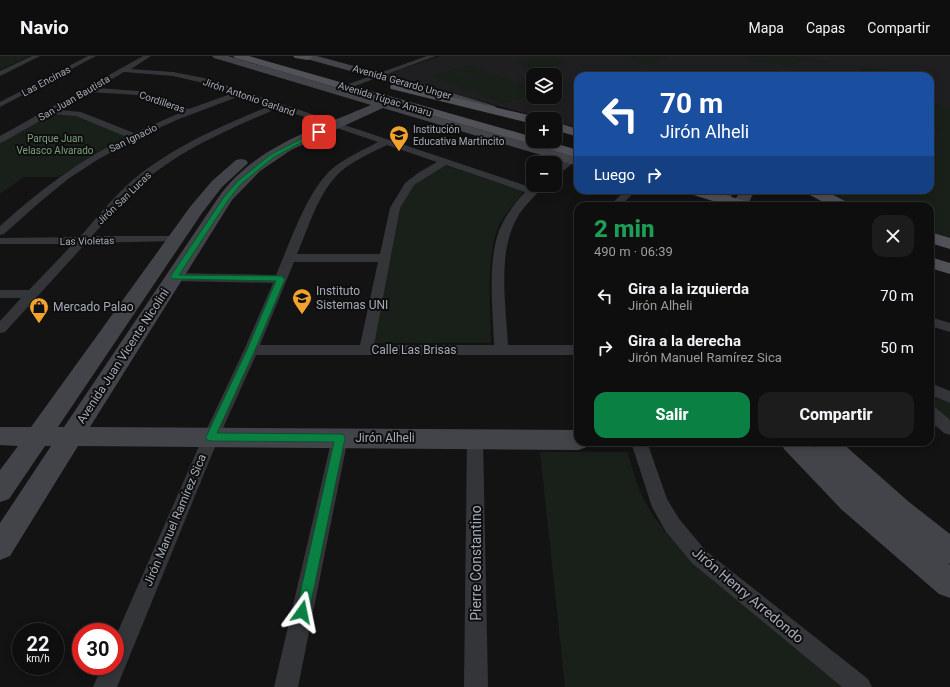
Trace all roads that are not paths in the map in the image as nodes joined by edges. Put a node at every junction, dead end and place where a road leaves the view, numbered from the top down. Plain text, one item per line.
1 (37, 56) edge
2 (93, 56) edge
3 (148, 56) edge
4 (217, 56) edge
5 (238, 56) edge
6 (286, 56) edge
7 (304, 56) edge
8 (433, 56) edge
9 (122, 70) junction
10 (0, 74) edge
11 (372, 77) junction
12 (338, 89) junction
13 (87, 90) junction
14 (240, 93) junction
15 (374, 103) junction
16 (0, 105) edge
17 (277, 106) junction
18 (497, 110) joint
19 (50, 111) junction
20 (189, 112) junction
21 (526, 118) edge
22 (320, 121) junction
23 (333, 125) junction
24 (562, 128) edge
25 (574, 131) edge
26 (133, 136) junction
27 (0, 140) edge
28 (386, 142) junction
29 (574, 158) edge
30 (574, 158) edge
31 (574, 160) edge
32 (445, 162) junction
33 (562, 168) edge
34 (526, 185) edge
35 (532, 192) edge
36 (628, 194) edge
37 (708, 194) edge
38 (819, 194) edge
39 (723, 198) edge
40 (618, 202) edge
41 (734, 202) edge
42 (835, 202) edge
43 (0, 232) edge
44 (934, 238) edge
45 (175, 239) junction
46 (0, 241) edge
47 (82, 241) junction
48 (950, 244) edge
49 (290, 258) junction
50 (386, 258) junction
51 (934, 263) edge
52 (950, 269) edge
53 (174, 277) junction
54 (281, 279) junction
55 (0, 294) edge
56 (32, 294) junction
57 (934, 322) edge
58 (950, 328) edge
59 (0, 329) edge
60 (251, 350) junction
61 (366, 350) junction
62 (501, 350) junction
63 (574, 350) edge
64 (934, 391) edge
65 (950, 397) edge
66 (934, 415) edge
67 (950, 429) edge
68 (0, 436) edge
69 (39, 436) junction
70 (71, 437) junction
71 (211, 437) junction
72 (340, 438) junction
73 (475, 439) junction
74 (574, 440) edge
75 (640, 446) edge
76 (796, 446) edge
77 (828, 446) edge
78 (0, 491) edge
79 (0, 547) edge
80 (950, 551) edge
81 (950, 584) edge
82 (124, 641) edge
83 (110, 675) edge
84 (105, 687) edge
85 (286, 687) edge
86 (476, 687) edge
87 (860, 687) edge

1 - 10 street
2 - 16 street, Las Encinas
3 - 9 street, San Juan Bautista
4 - 12 street
5 - 12 main road, Avenida Túpac Amaru
6 - 11 main road, Avenida Túpac Amaru
7 - 11 street, Avenida Gerardo Unger
8 - 11 street
9 - 13 street, San Juan Bautista
9 - 14 street, Jirón Antonio Garland
11 - 12 street
11 - 18 street, Avenida Gerardo Unger
12 - 15 street
12 - 29 main road, Avenida Túpac Amaru
13 - 19 street, San Juan Bautista
13 - 20 street, Cordilleras
14 - 17 street, Jirón Antonio Garland
14 - 20 street, San Ignacio
15 - 22 street, Avenida Juan Vicente Nicolini
15 - 23 street, Avenida Juan Vicente Nicolini
15 - 30 street
17 - 22 street, Jirón Antonio Garland
17 - 47 street, Jirón San Lucas
18 - 21 main road
19 - 26 street
19 - 27 street, San Juan Bautista
20 - 26 street, San Ignacio
22 - 23 street, Jirón Antonio Garland
22 - 45 street, Avenida Juan Vicente Nicolini
23 - 28 street, Jirón Antonio Garland
23 - 53 street, Avenida Juan Vicente Nicolini
24 - 25 main road
26 - 43 street, San Ignacio
28 - 32 street, Jirón Antonio Garland
28 - 49 street, Jirón Manuel Ramírez Sica
31 - 33 street
32 - 34 street, Jirón Antonio Garland
32 - 50 street
35 - 62 street
36 - 40 street
37 - 39 main road
38 - 42 main road
39 - 41 main road
44 - 48 main road
45 - 47 street, Las Violetas
45 - 69 street, Avenida Juan Vicente Nicolini
46 - 47 street, Las Violetas
47 - 56 street, Jirón San Lucas
49 - 50 street
49 - 54 street, Jirón Manuel Ramírez Sica
50 - 61 street
51 - 52 main road
53 - 54 street
53 - 70 street, Avenida Juan Vicente Nicolini
54 - 60 street, Jirón Manuel Ramírez Sica
55 - 56 street
56 - 59 street, Jirón San Lucas
57 - 58 street
60 - 61 street, Calle Las Brisas
60 - 71 street, Jirón Manuel Ramírez Sica
61 - 62 street, Calle Las Brisas
62 - 63 street, Calle Las Brisas
64 - 65 street
66 - 67 street
68 - 69 street, Jirón Alheli
69 - 70 street, Jirón Alheli
69 - 78 street, Avenida Juan Vicente Nicolini
70 - 71 street, Jirón Alheli
70 - 79 street, Avenida Juan Vicente Nicolini
71 - 72 street, Jirón Alheli
71 - 82 street, Jirón Manuel Ramírez Sica
72 - 73 street, Jirón Alheli
72 - 85 street
73 - 74 street, Jirón Alheli
73 - 86 street, Pierre Constantino
75 - 87 street, Jirón Henry Arredondo
76 - 81 street
77 - 80 street
83 - 84 street, Jirón Manuel Ramírez Sica

